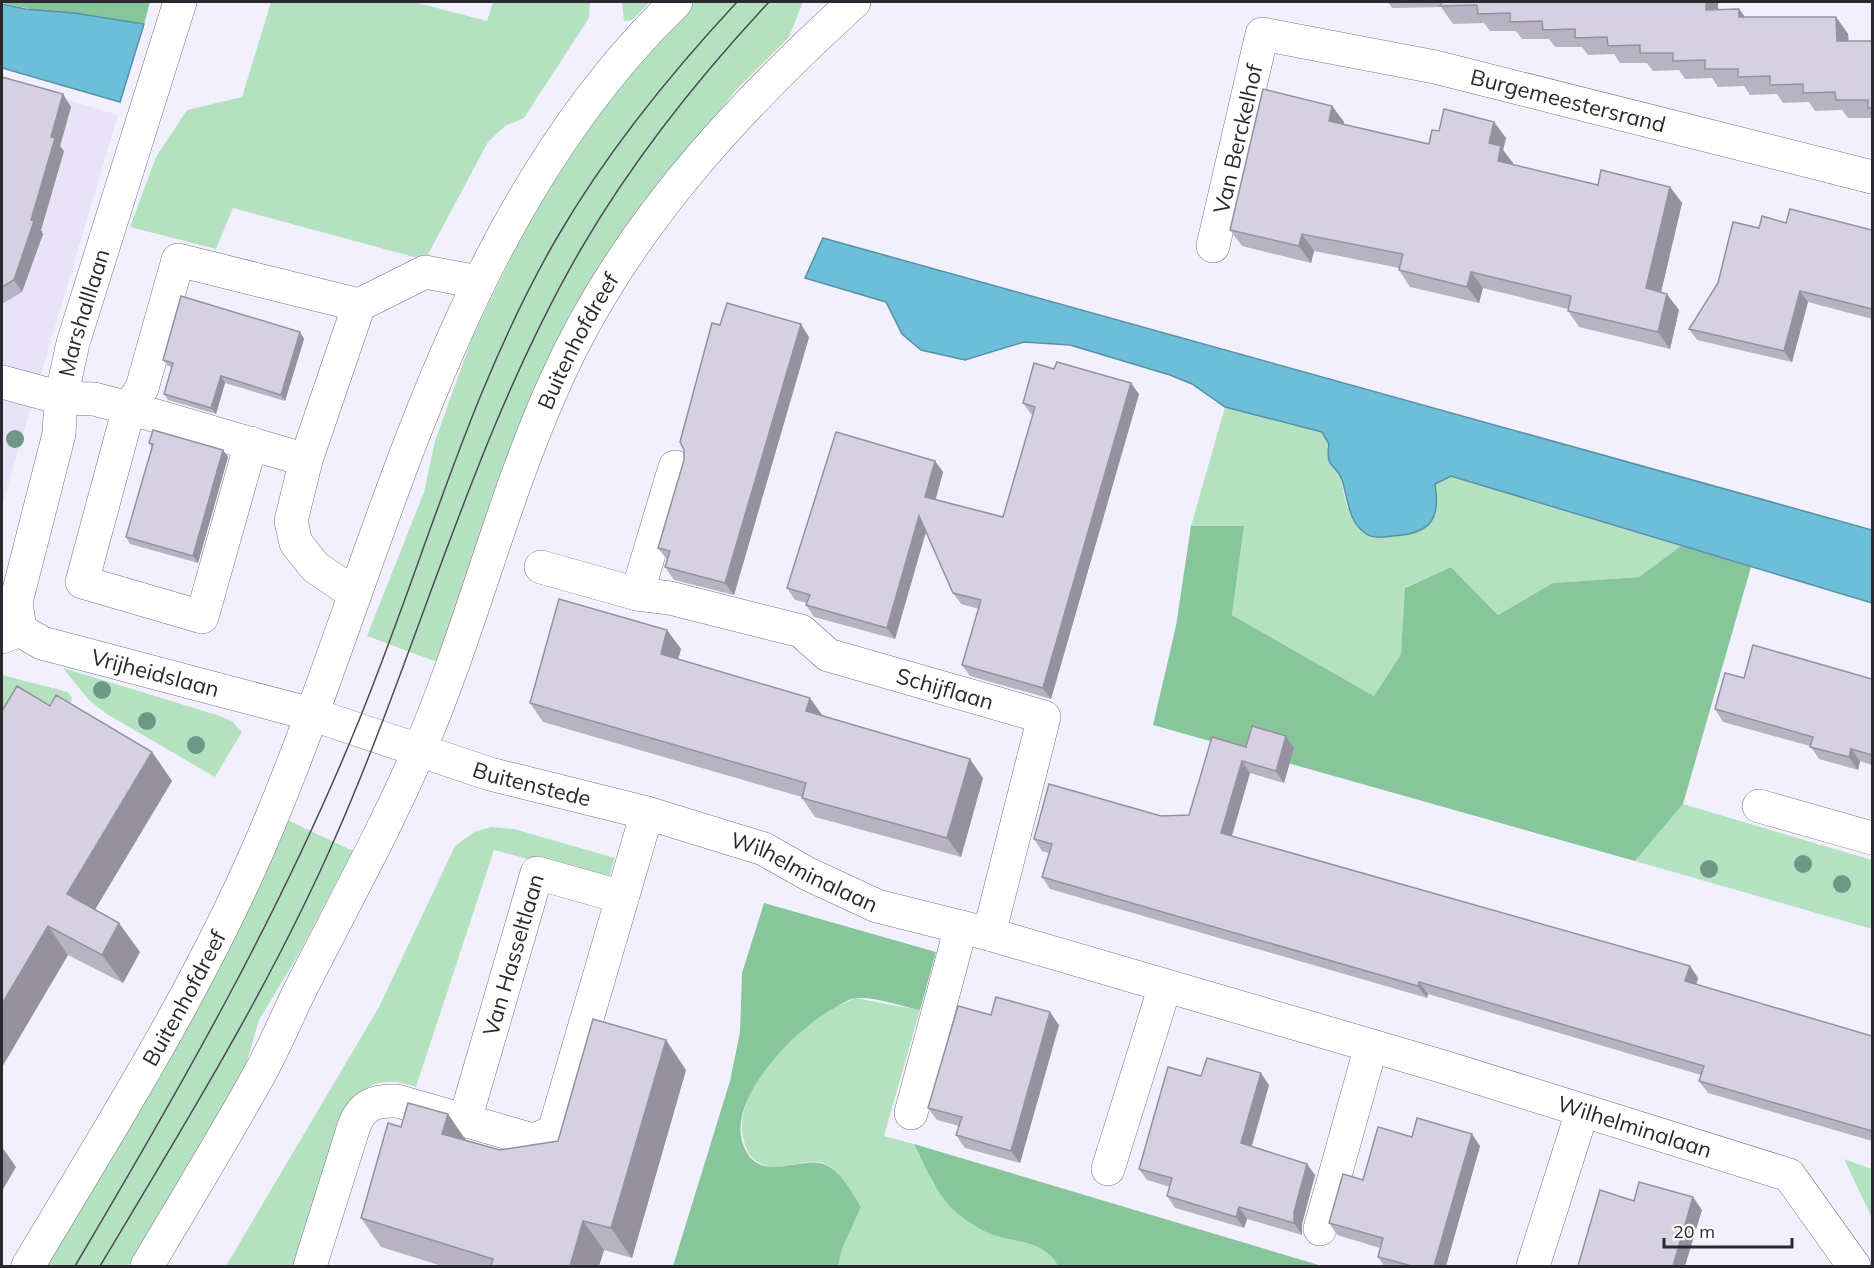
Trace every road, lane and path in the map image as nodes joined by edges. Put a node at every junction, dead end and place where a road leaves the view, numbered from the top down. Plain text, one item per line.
1 (180, 2) edge
2 (676, 2) edge
3 (854, 2) edge
4 (1262, 34) joint
5 (1872, 177) edge
6 (1212, 246) dead end
7 (478, 282) junction
8 (359, 305) junction
9 (2, 382) edge
10 (61, 398) junction
11 (129, 408) junction
12 (251, 443) junction
13 (306, 460) junction
14 (675, 467) dead end
15 (541, 567) dead end
16 (355, 594) junction
17 (637, 594) junction
18 (10, 633) edge
19 (311, 714) junction
20 (419, 751) junction
21 (1759, 806) dead end
22 (646, 813) junction
23 (1872, 838) edge
24 (622, 897) junction
25 (975, 930) junction
26 (1165, 986) junction
27 (1371, 1047) junction
28 (1582, 1112) junction
29 (911, 1113) dead end
30 (465, 1120) junction
31 (1108, 1168) dead end
32 (1320, 1229) dead end
33 (28, 1266) edge
34 (147, 1266) edge
35 (310, 1266) edge
36 (1533, 1266) edge
37 (1854, 1266) edge

1 - 10 street, Marshalllaan
2 - 7 street, Buitenhofdreef
3 - 20 street, Buitenhofdreef
4 - 5 street, Burgemeestersrand
4 - 6 street, Van Berckelhof
7 - 8 street
7 - 16 street, Buitenhofdreef
8 - 11 street
8 - 13 street
9 - 10 street
10 - 11 street
10 - 18 street, Marshalllaan
11 - 12 street
11 - 12 street
12 - 13 street
13 - 16 street
14 - 17 street
15 - 17 street, Schijflaan
16 - 19 street, Buitenhofdreef
17 - 25 street, Schijflaan
18 - 19 street, Vrijheidslaan
19 - 20 street
19 - 33 street, Buitenhofdreef
20 - 22 street, Buitenstede
20 - 34 street, Buitenhofdreef
21 - 23 street
22 - 24 street
22 - 25 street, Wilhelminalaan
24 - 30 street
24 - 30 street, Van Hasseltlaan
25 - 26 street, Wilhelminalaan
25 - 29 street
26 - 27 street, Wilhelminalaan
26 - 31 street
27 - 28 street, Wilhelminalaan
27 - 32 street
28 - 36 street
28 - 37 street, Wilhelminalaan
30 - 35 street

